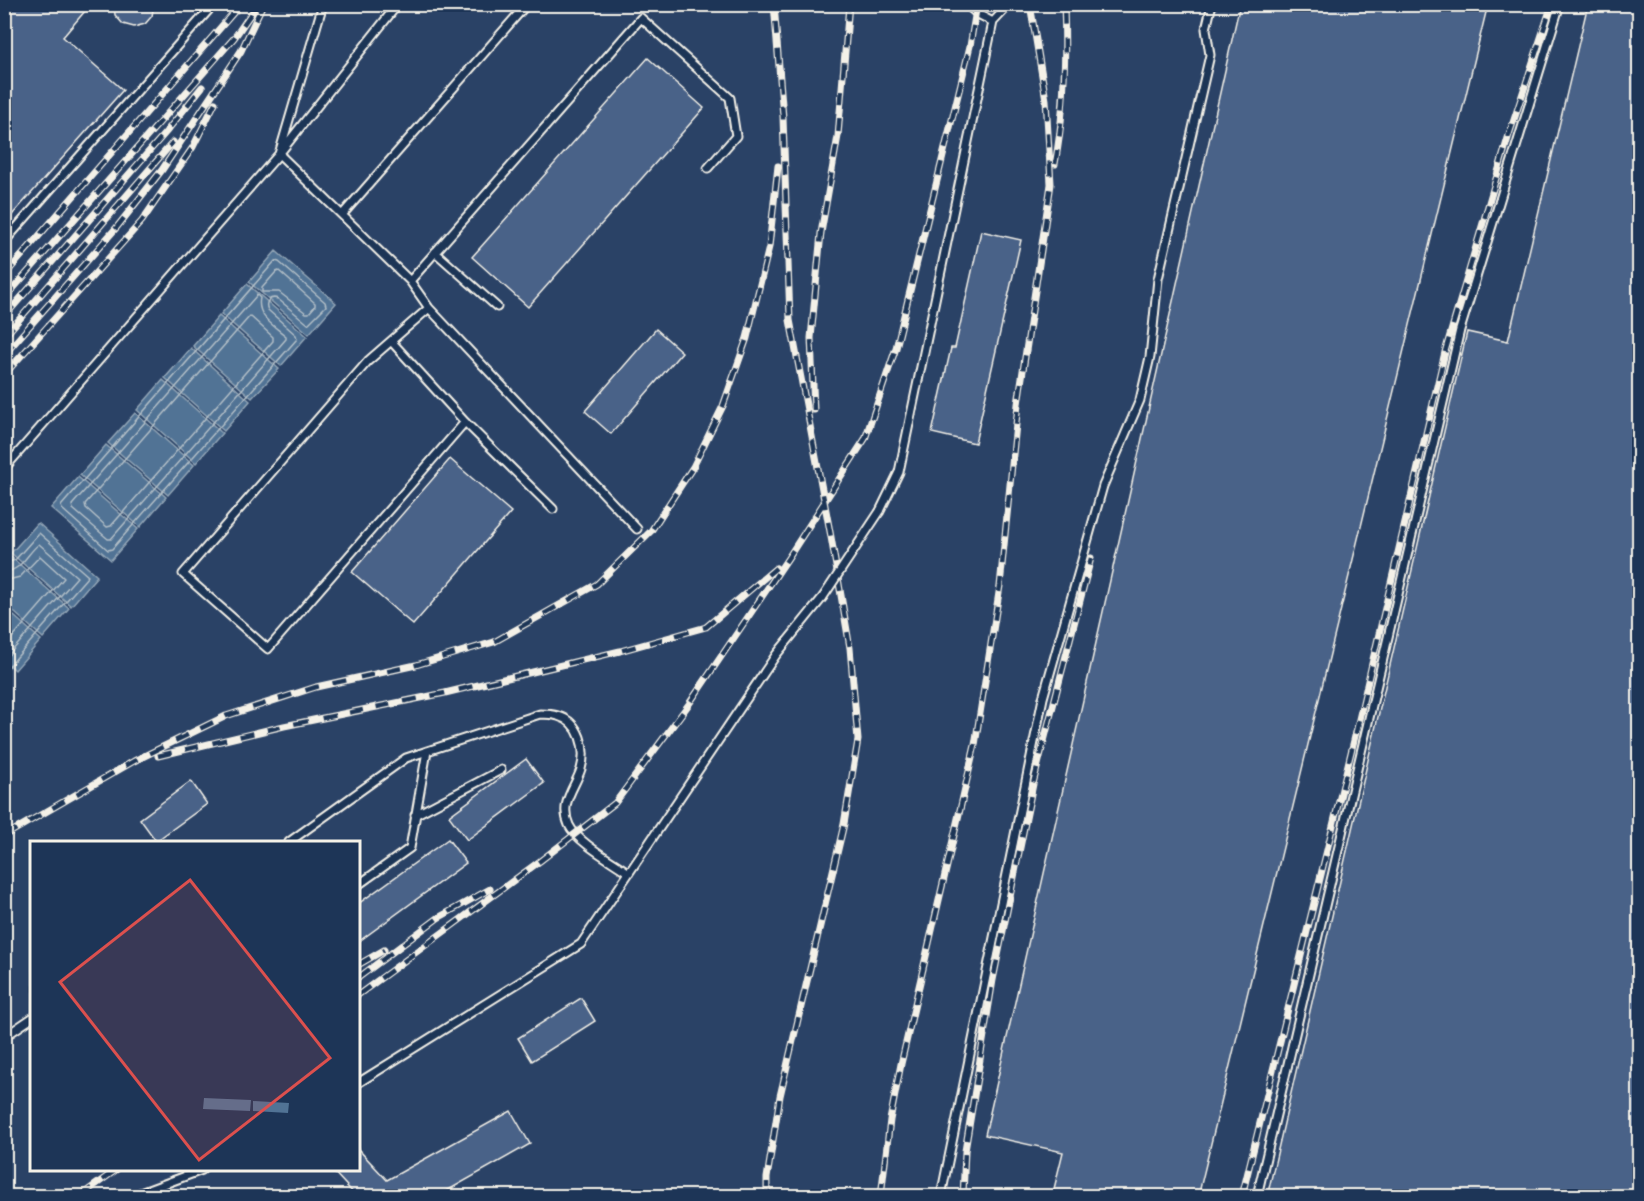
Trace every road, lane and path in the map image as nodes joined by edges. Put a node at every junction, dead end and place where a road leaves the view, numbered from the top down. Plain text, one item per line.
1 (214, 4) edge
2 (323, 4) edge
3 (398, 4) edge
4 (528, 4) edge
5 (966, 4) edge
6 (1010, 4) edge
7 (1212, 4) edge
8 (1560, 4) edge
9 (993, 22) junction
10 (279, 154) junction
11 (708, 168) dead end
12 (342, 215) junction
13 (4, 242) edge
14 (435, 252) junction
15 (410, 280) junction
16 (497, 307) dead end
17 (429, 308) junction
18 (391, 341) junction
19 (465, 422) junction
20 (4, 469) edge
21 (554, 509) dead end
22 (637, 529) dead end
23 (427, 751) junction
24 (501, 770) dead end
25 (415, 815) junction
26 (292, 841) edge
27 (629, 873) junction
28 (360, 884) edge
29 (30, 1019) edge
30 (4, 1037) edge
31 (360, 1082) edge
32 (199, 1171) edge
33 (132, 1197) edge
34 (941, 1197) edge
35 (1257, 1197) edge

1 - 13 lane
2 - 10 lane
3 - 10 lane
4 - 12 lane
5 - 9 lane
6 - 9 lane
7 - 34 lane
8 - 35 lane
9 - 27 lane, bridge
10 - 12 lane
10 - 20 lane
11 - 14 lane
12 - 15 lane
14 - 15 lane
14 - 16 lane
15 - 17 lane
17 - 18 lane
17 - 22 lane
18 - 19 lane
18 - 19 lane
19 - 21 lane
23 - 25 lane
23 - 26 lane
23 - 27 lane
24 - 25 lane
25 - 28 lane
27 - 31 lane
29 - 30 lane
32 - 33 lane

